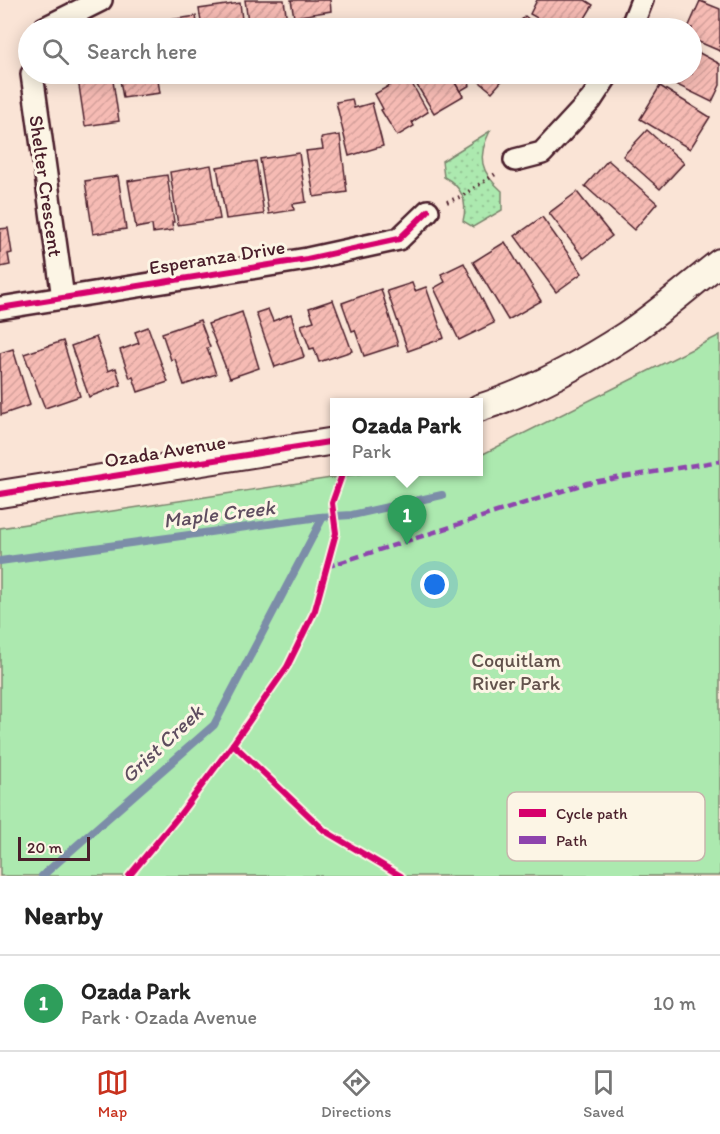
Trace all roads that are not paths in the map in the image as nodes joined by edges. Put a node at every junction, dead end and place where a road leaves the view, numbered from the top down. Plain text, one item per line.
1 (101, 0) edge
2 (642, 0) edge
3 (65, 18) edge
4 (635, 18) edge
5 (33, 84) edge
6 (601, 84) edge
7 (515, 160) road end
8 (428, 211) road end
9 (720, 262) edge
10 (63, 298) junction
11 (0, 308) edge
12 (483, 407) edge
13 (330, 442) edge
14 (0, 494) edge

1 - 3 street
2 - 4 street
5 - 10 street, Shelter Crescent
6 - 7 street
8 - 10 street, Esperanza Drive
9 - 12 street
10 - 11 street, Esperanza Drive
13 - 14 street, Ozada Avenue

